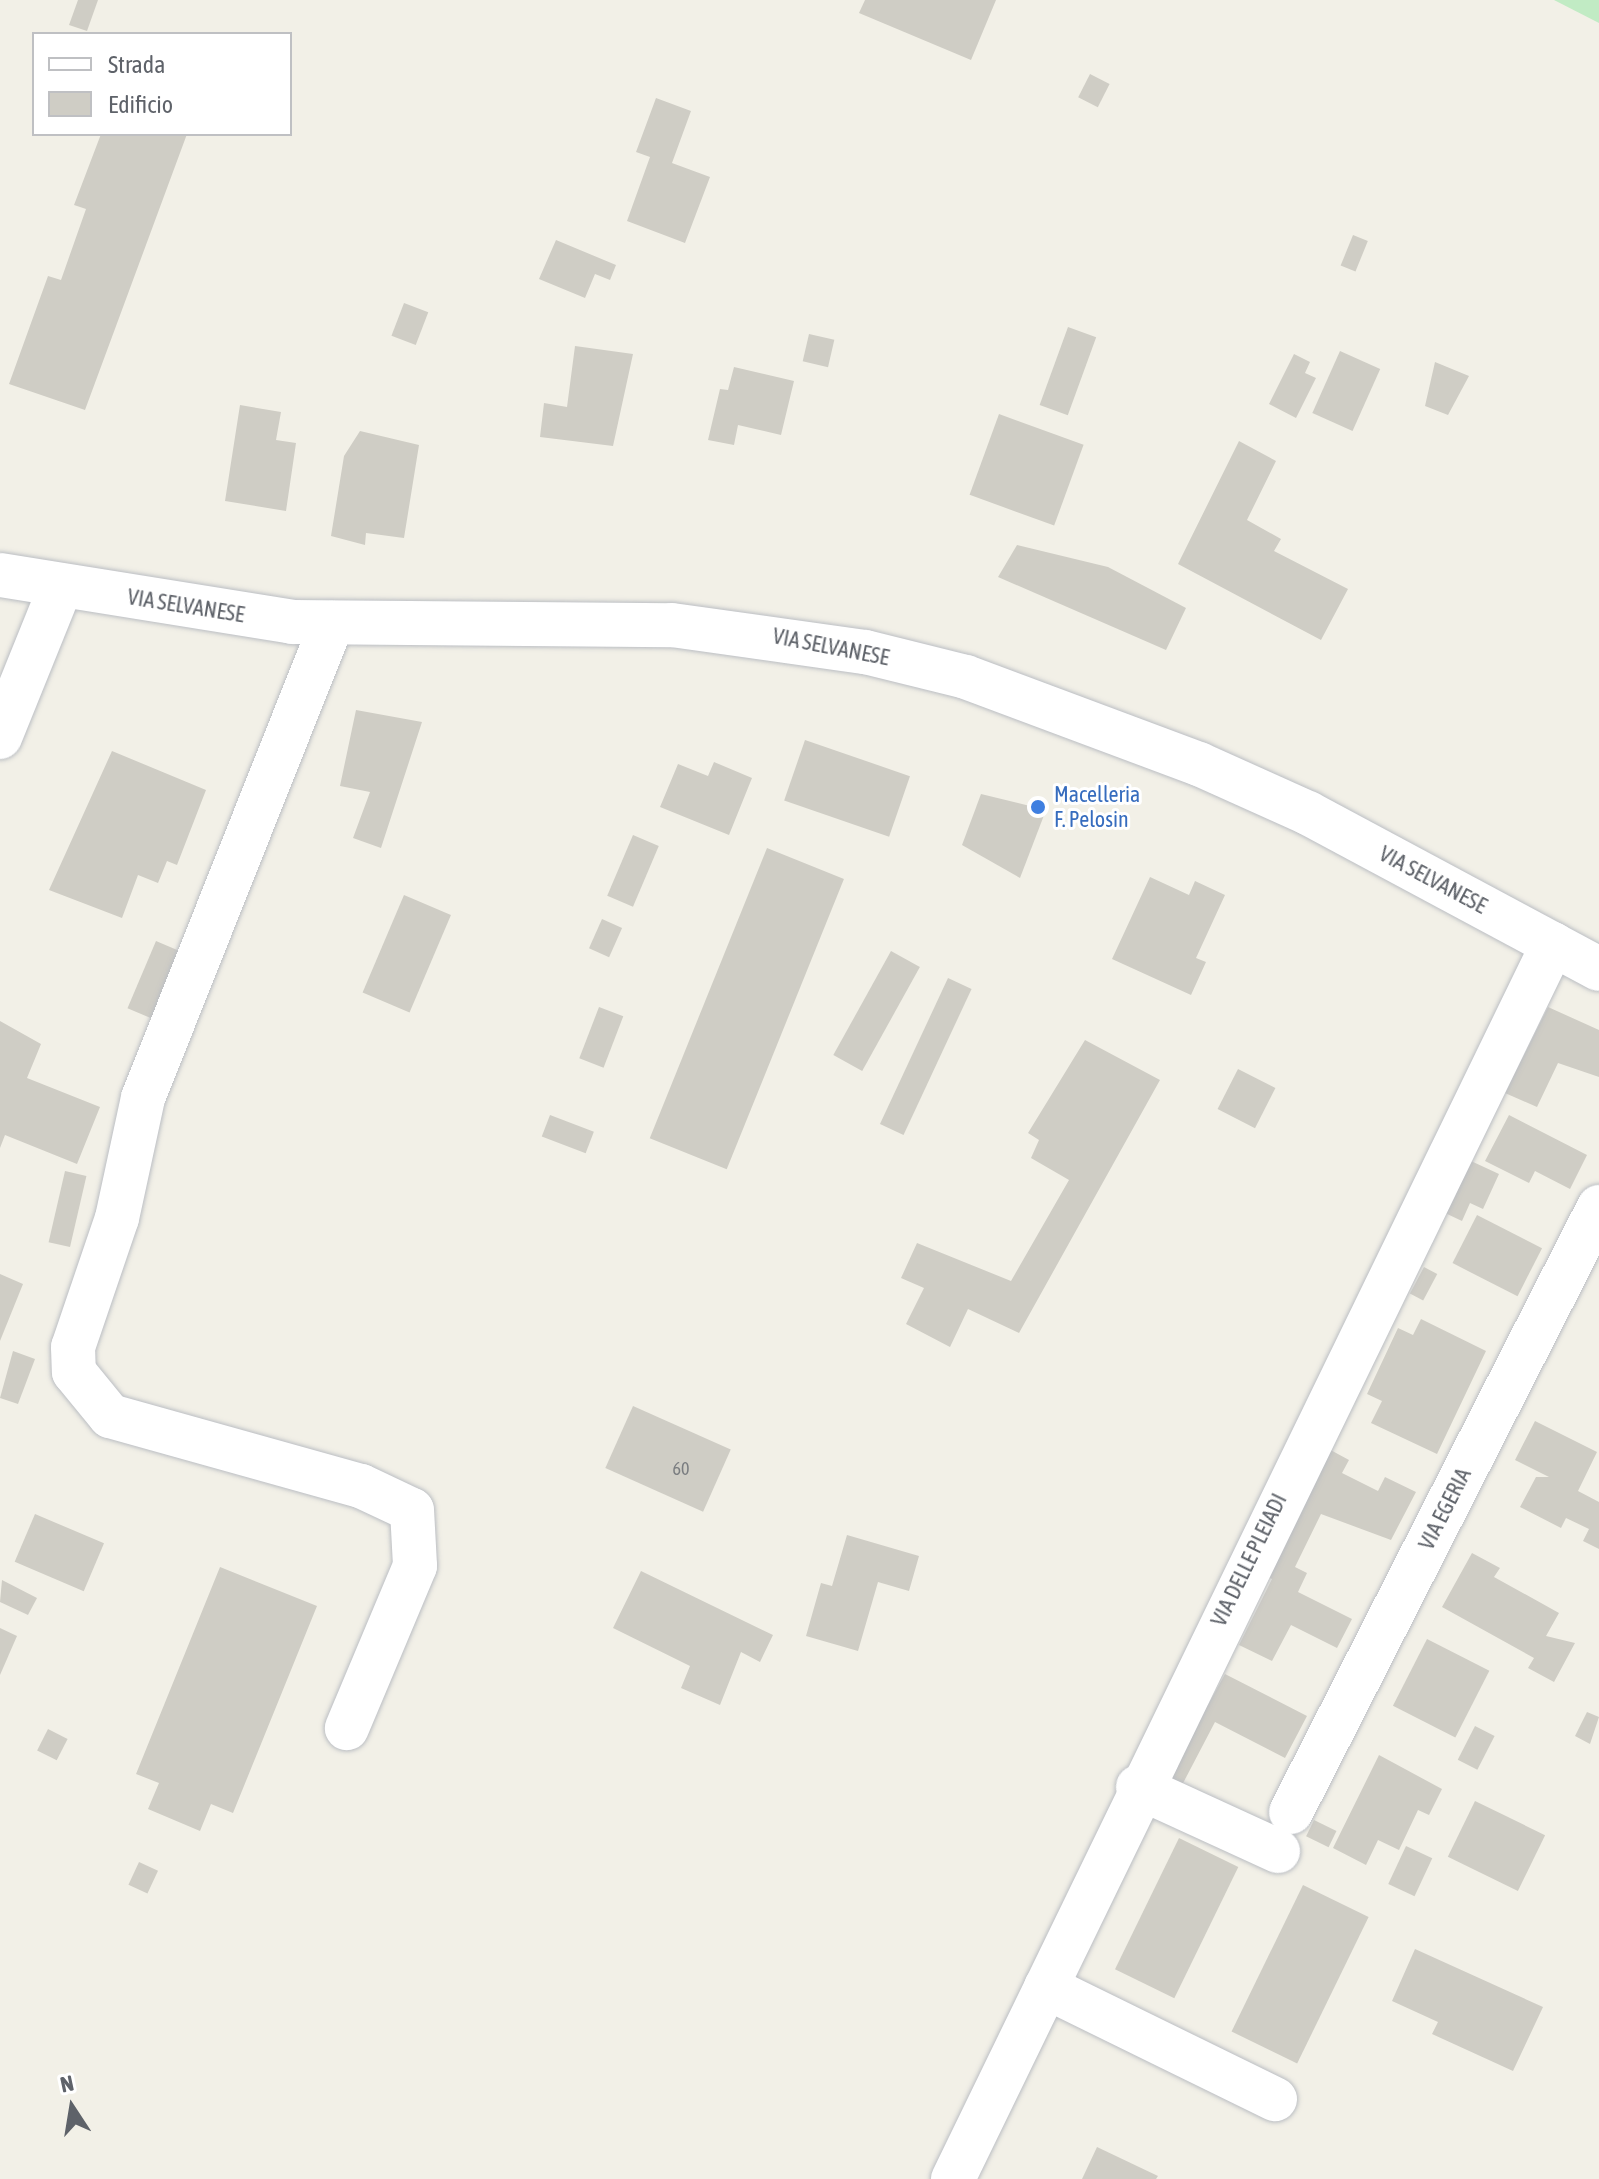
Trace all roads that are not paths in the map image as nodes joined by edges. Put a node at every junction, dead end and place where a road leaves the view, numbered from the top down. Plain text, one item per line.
1 (0, 575) edge
2 (61, 586) junction
3 (332, 623) junction
4 (0, 737) edge
5 (1553, 944) junction
6 (1599, 969) edge
7 (1599, 1207) edge
8 (347, 1728) dead end
9 (1138, 1787) junction
10 (1046, 1987) junction
11 (1275, 2099) dead end
12 (953, 2179) edge

1 - 2 street, VIA SELVANESE
2 - 3 street, VIA SELVANESE
2 - 4 street
3 - 5 street, VIA SELVANESE
3 - 8 street
5 - 6 street, VIA SELVANESE
5 - 9 street, VIA DELLE PLEIADI
7 - 9 street, VIA EGERIA
9 - 10 street, VIA DELLE PLEIADI
10 - 11 street
10 - 12 street, VIA DELLE PLEIADI

